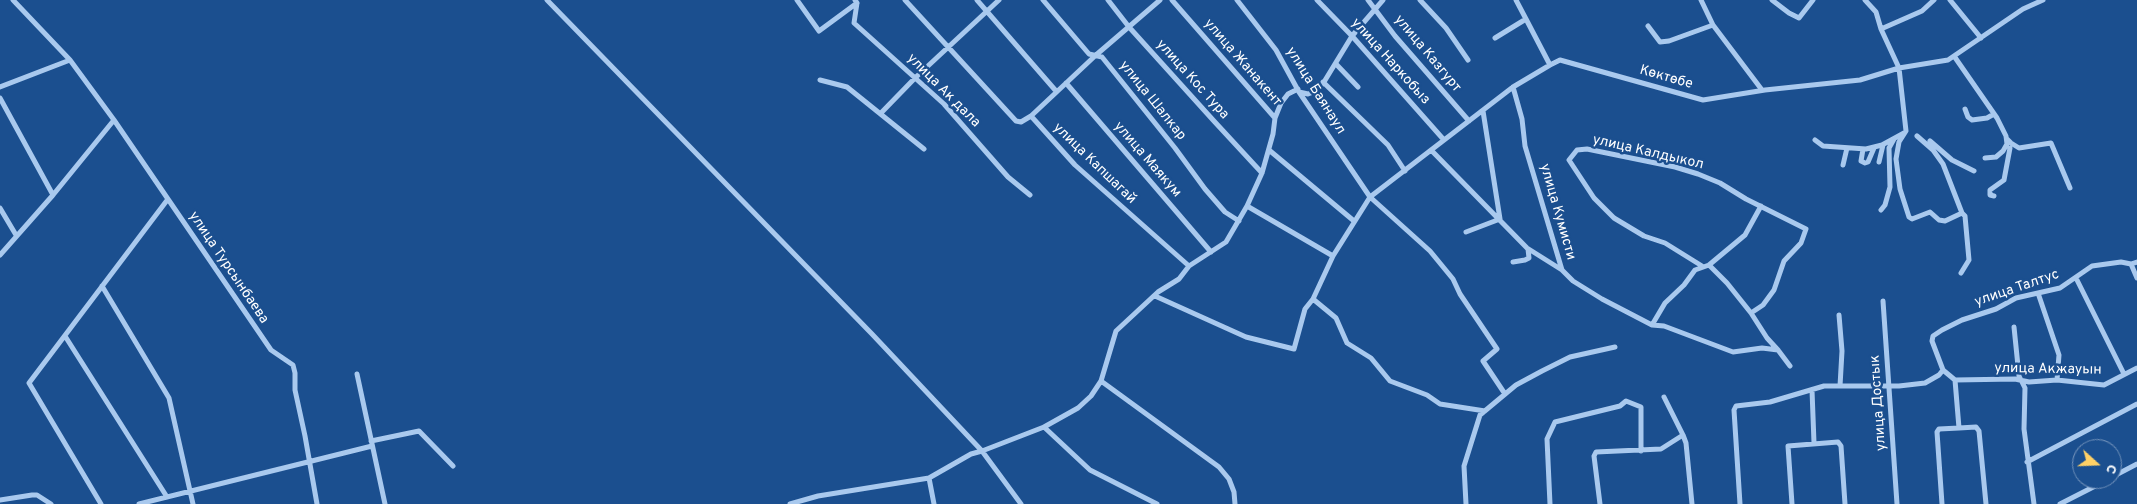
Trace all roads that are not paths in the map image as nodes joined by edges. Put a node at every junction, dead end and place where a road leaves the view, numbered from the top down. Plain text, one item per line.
1 (13, 0) edge
2 (547, 0) edge
3 (797, 0) edge
4 (905, 0) edge
5 (977, 0) edge
6 (999, 0) edge
7 (1043, 0) edge
8 (1108, 0) edge
9 (1160, 0) edge
10 (1172, 0) edge
11 (1237, 0) edge
12 (1317, 0) edge
13 (1368, 0) edge
14 (1383, 0) edge
15 (1420, 0) edge
16 (1516, 0) edge
17 (1701, 0) edge
18 (1772, 0) edge
19 (1813, 0) edge
20 (1865, 0) edge
21 (1874, 0) edge
22 (1934, 0) edge
23 (1950, 0) edge
24 (2029, 0) edge
25 (2043, 0) edge
26 (856, 2) edge
27 (2033, 5) junction
28 (1870, 6) junction
29 (1375, 8) junction
30 (988, 12) junction
31 (1526, 19) junction
32 (1713, 24) junction
33 (1648, 26) dead end
34 (1129, 27) junction
35 (1881, 29) junction
36 (1352, 36) junction
37 (1495, 38) dead end
38 (1981, 38) junction
39 (948, 48) junction
40 (1096, 55) junction
41 (1954, 56) junction
42 (70, 60) junction
43 (1468, 60) dead end
44 (1336, 64) junction
45 (1550, 65) junction
46 (1899, 68) junction
47 (915, 78) junction
48 (820, 80) dead end
49 (1323, 82) junction
50 (1066, 83) junction
51 (1358, 86) dead end
52 (0, 87) edge
53 (1513, 87) junction
54 (1299, 90) junction
55 (1762, 90) junction
56 (1056, 91) junction
57 (0, 98) edge
58 (1966, 109) dead end
59 (1483, 110) junction
60 (881, 113) junction
61 (1994, 114) junction
62 (1031, 116) junction
63 (1275, 118) junction
64 (114, 120) junction
65 (1470, 121) junction
66 (1906, 131) junction
67 (1917, 136) dead end
68 (2006, 136) junction
69 (1894, 138) junction
70 (1444, 140) junction
71 (1814, 140) dead end
72 (1930, 141) dead end
73 (1883, 144) junction
74 (1847, 148) junction
75 (1874, 148) junction
76 (2010, 148) dead end
77 (924, 149) dead end
78 (1864, 149) junction
79 (1270, 150) junction
80 (1431, 150) junction
81 (1985, 158) dead end
82 (1879, 162) dead end
83 (1843, 165) dead end
84 (1405, 170) junction
85 (1974, 171) dead end
86 (1262, 173) junction
87 (2070, 188) dead end
88 (53, 195) junction
89 (1030, 196) dead end
90 (1994, 196) dead end
91 (1370, 198) junction
92 (168, 199) junction
93 (1247, 206) junction
94 (1761, 206) junction
95 (0, 208) edge
96 (1881, 210) dead end
97 (1962, 213) junction
98 (1500, 219) junction
99 (1354, 221) junction
100 (1239, 222) junction
101 (1466, 232) dead end
102 (16, 235) junction
103 (1528, 249) junction
104 (1211, 252) junction
105 (0, 255) edge
106 (1333, 256) junction
107 (1513, 262) dead end
108 (2134, 263) edge
109 (1189, 266) junction
110 (1702, 266) junction
111 (1709, 266) junction
112 (1562, 270) junction
113 (1961, 274) dead end
114 (2076, 278) junction
115 (2137, 278) edge
116 (102, 286) junction
117 (2038, 293) junction
118 (1155, 296) junction
119 (1312, 299) junction
120 (1883, 300) dead end
121 (1750, 312) junction
122 (1839, 314) dead end
123 (1652, 325) junction
124 (2014, 328) dead end
125 (65, 336) junction
126 (1767, 338) junction
127 (1615, 347) dead end
128 (1762, 348) junction
129 (1778, 350) junction
130 (1790, 366) dead end
131 (2137, 368) edge
132 (1943, 370) junction
133 (357, 374) dead end
134 (2124, 374) junction
135 (1955, 380) junction
136 (2057, 380) junction
137 (1100, 381) junction
138 (2022, 381) junction
139 (1840, 386) junction
140 (1889, 386) junction
141 (1812, 390) junction
142 (1505, 394) junction
143 (1664, 397) dead end
144 (2137, 404) edge
145 (1485, 411) junction
146 (1044, 427) junction
147 (1960, 428) junction
148 (1683, 436) junction
149 (371, 443) junction
150 (1814, 443) junction
151 (982, 451) junction
152 (1641, 451) junction
153 (310, 462) junction
154 (2027, 462) junction
155 (2137, 464) edge
156 (453, 466) dead end
157 (2122, 472) edge
158 (929, 478) junction
159 (2089, 489) edge
160 (190, 491) junction
161 (167, 496) junction
162 (0, 500) edge
163 (51, 504) edge
164 (101, 504) edge
165 (139, 504) edge
166 (192, 504) edge
167 (317, 504) edge
168 (385, 504) edge
169 (790, 504) edge
170 (934, 504) edge
171 (1021, 504) edge
172 (1157, 504) edge
173 (1235, 504) edge
174 (1466, 504) edge
175 (1550, 504) edge
176 (1600, 504) edge
177 (1692, 504) edge
178 (1740, 504) edge
179 (1792, 504) edge
180 (1845, 504) edge
181 (1897, 504) edge
182 (1942, 504) edge
183 (1986, 504) edge
184 (2034, 504) edge
185 (2060, 504) edge

1 - 42 street, улица Турсынбаева
2 - 151 street
3 - 26 street
4 - 39 street
5 - 30 street
6 - 30 street
7 - 40 street, улица Шалкар
8 - 34 street, улица Кос Тура
9 - 34 street
10 - 63 street, улица Жанакент
11 - 54 street, улица Баянаул
12 - 36 street, улица Наркобыз
13 - 29 street, улица Казгурт
14 - 29 street
15 - 43 street
16 - 31 street
17 - 32 street
18 - 19 street
20 - 28 street
21 - 28 street
22 - 35 street
23 - 38 street
24 - 27 street
25 - 27 street, Көктөбе
26 - 47 street, улица Ак дала
27 - 38 street, Көктөбе
28 - 35 street
29 - 36 street
29 - 65 street, улица Казгурт
30 - 39 street
30 - 56 street
31 - 37 street
31 - 45 street
32 - 33 street
32 - 55 street
34 - 40 street
34 - 86 street, улица Кос Тура
35 - 46 street
36 - 44 street
36 - 70 street, улица Наркобыз
38 - 41 street, Көктөбе
39 - 47 street
39 - 62 street
40 - 50 street
40 - 100 street, улица Шалкар
41 - 46 street, Көктөбе
41 - 61 street
42 - 52 street
42 - 64 street, улица Турсынбаева
44 - 49 street
44 - 51 street
45 - 53 street, Көктөбе
45 - 55 street, Көктөбе
46 - 55 street, Көктөбе
46 - 66 street
47 - 60 street
47 - 89 street, улица Ак дала
48 - 60 street
49 - 54 street
49 - 84 street
50 - 56 street
50 - 104 street, улица Маякум
53 - 59 street, Көктөбе
53 - 112 street, улица Кумисти
54 - 63 street
54 - 91 street, улица Баянаул
56 - 62 street
57 - 88 street
58 - 61 street
59 - 65 street, Көктөбе
59 - 98 street
60 - 77 street
61 - 68 street
62 - 109 street, улица Капшагай
63 - 79 street
64 - 88 street
64 - 92 street, улица Турсынбаева
65 - 70 street, Көктөбе
66 - 69 street
66 - 97 street
67 - 97 street
68 - 81 street
68 - 87 street
69 - 73 street
69 - 96 street
70 - 80 street, Көктөбе
71 - 74 street
72 - 85 street
73 - 75 street
73 - 82 street
74 - 78 street
74 - 83 street
75 - 78 street
75 - 78 street
76 - 90 street
79 - 86 street
79 - 99 street
80 - 84 street, Көктөбе
80 - 98 street
84 - 91 street, Көктөбе
86 - 93 street
88 - 102 street
91 - 99 street, Көктөбе
91 - 142 street, улица Баянаул
92 - 116 street
92 - 153 street, улица Турсынбаева
93 - 100 street
93 - 106 street
94 - 110 street, улица Калдыкол
94 - 111 street
94 - 121 street, улица Калдыкол
95 - 102 street
97 - 113 street
98 - 101 street
98 - 103 street
99 - 106 street, Көктөбе
100 - 104 street
102 - 105 street
103 - 107 street
103 - 112 street
104 - 109 street
106 - 119 street, Көктөбе
108 - 114 street, улица Талтус
108 - 115 street
109 - 118 street
110 - 111 street
110 - 123 street
111 - 121 street
112 - 123 street, улица Кумисти
114 - 117 street, улица Талтус
114 - 134 street
116 - 125 street
116 - 160 street
117 - 132 street, улица Талтус
117 - 136 street
118 - 119 street, Көктөбе
118 - 137 street
119 - 145 street
120 - 140 street, улица Достык
121 - 126 street
122 - 139 street
123 - 128 street, улица Кумисти
124 - 138 street
125 - 161 street
125 - 164 street
126 - 128 street
126 - 129 street
127 - 142 street
128 - 129 street, улица Кумисти
129 - 130 street
131 - 134 street, улица Акжауын
132 - 135 street
132 - 140 street
133 - 149 street
134 - 136 street, улица Акжауын
135 - 138 street, улица Акжауын
135 - 147 street
136 - 138 street, улица Акжауын
137 - 146 street
137 - 173 street
138 - 154 street
139 - 140 street
139 - 141 street
140 - 181 street, улица Достык
141 - 150 street
141 - 178 street
142 - 145 street
143 - 148 street
144 - 154 street
145 - 174 street
146 - 151 street
146 - 172 street
147 - 182 street
147 - 183 street
148 - 152 street
148 - 177 street
149 - 153 street
149 - 156 street
149 - 168 street
150 - 179 street
150 - 180 street
151 - 158 street
151 - 171 street
152 - 175 street
152 - 176 street
153 - 160 street
153 - 167 street, улица Турсынбаева
154 - 184 street
155 - 157 street
158 - 169 street
158 - 170 street
159 - 185 street
160 - 161 street
160 - 166 street
161 - 165 street
162 - 163 street

